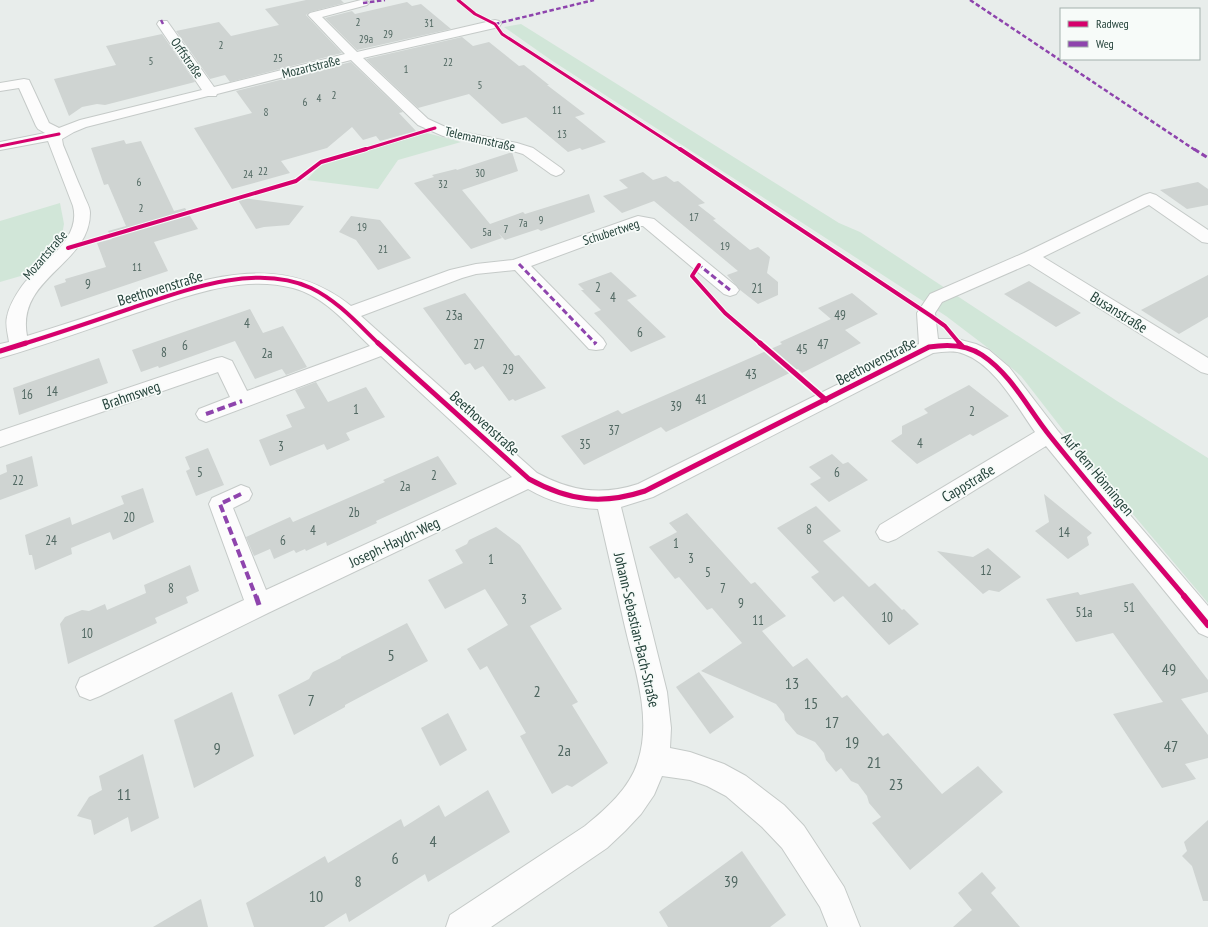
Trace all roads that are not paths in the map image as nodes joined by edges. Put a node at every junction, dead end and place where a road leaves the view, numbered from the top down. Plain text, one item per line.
1 (363, 3) dead end
2 (163, 24) dead end
3 (495, 24) dead end
4 (354, 56) junction
5 (0, 87) edge
6 (212, 93) junction
7 (59, 134) junction
8 (0, 146) edge
9 (556, 171) dead end
10 (1208, 238) edge
11 (1030, 257) junction
12 (519, 264) junction
13 (730, 290) dead end
14 (348, 314) junction
15 (596, 344) dead end
16 (19, 345) junction
17 (962, 346) joint
18 (929, 347) junction
19 (382, 348) junction
20 (0, 351) edge
21 (1208, 367) edge
22 (242, 401) junction
23 (206, 414) dead end
24 (1049, 434) junction
25 (0, 439) edge
26 (529, 478) junction
27 (241, 494) dead end
28 (608, 500) junction
29 (888, 532) dead end
30 (259, 605) junction
31 (1208, 625) edge
32 (90, 687) dead end
33 (653, 760) junction
34 (462, 927) edge
35 (844, 927) edge

1 - 4 street, Telemannstraße
2 - 6 street, Orffstraße
3 - 4 street, Mozartstraße
4 - 6 street, Mozartstraße
4 - 9 street, Telemannstraße
5 - 7 street
6 - 7 street, Mozartstraße
7 - 8 street
7 - 16 street, Mozartstraße
10 - 11 street
11 - 18 street
11 - 21 street, Busanstraße
12 - 13 street, Schubertweg
12 - 14 street, Schubertweg
12 - 15 street
14 - 16 street, Beethovenstraße
14 - 19 street, Beethovenstraße
16 - 20 street, Beethovenstraße
17 - 18 street, Beethovenstraße
17 - 24 street, Auf dem Hönningen
18 - 28 street, Beethovenstraße
19 - 22 street
19 - 26 street, Beethovenstraße
22 - 23 street
22 - 25 street, Brahmsweg
24 - 29 street, Cappstraße
24 - 31 street, Auf dem Hönningen
26 - 28 street, Beethovenstraße
26 - 30 street, Joseph-Haydn-Weg
27 - 30 street
28 - 33 street, Johann-Sebastian-Bach-Straße
30 - 32 street, Joseph-Haydn-Weg
33 - 34 street, Johann-Sebastian-Bach-Straße
33 - 35 street

